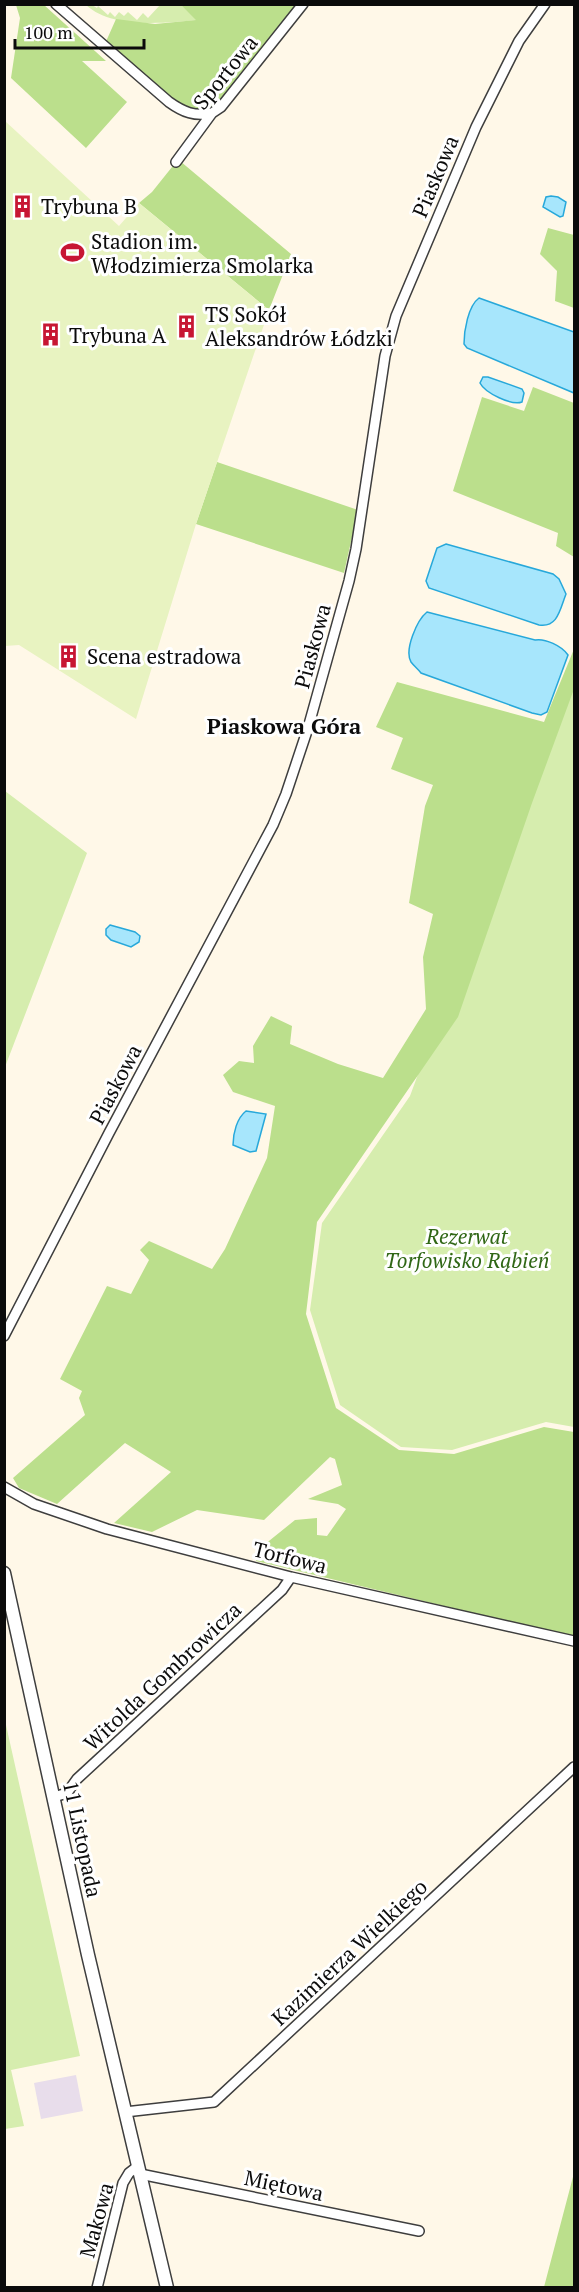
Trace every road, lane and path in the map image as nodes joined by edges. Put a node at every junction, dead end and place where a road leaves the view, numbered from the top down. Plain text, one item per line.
1 (56, 4) edge
2 (303, 4) edge
3 (545, 4) edge
4 (212, 113) junction
5 (176, 162) dead end
6 (4, 1336) edge
7 (4, 1486) edge
8 (4, 1574) edge
9 (291, 1577) junction
10 (574, 1641) edge
11 (574, 1767) edge
12 (54, 1797) junction
13 (125, 2112) junction
14 (139, 2170) junction
15 (419, 2231) dead end
16 (98, 2288) edge
17 (167, 2288) edge

1 - 4 street
2 - 4 street, Sportowa
3 - 6 street, Piaskowa
4 - 5 street, Sportowa
7 - 9 street, Torfowa
8 - 12 street, 11 Listopada
9 - 10 street, Torfowa
9 - 12 street, Witolda Gombrowicza
11 - 13 street, Kazimierza Wielkiego
12 - 13 street, 11 Listopada
13 - 14 street, 11 Listopada
14 - 15 street, Miętowa
14 - 16 street, Makowa
14 - 17 street, 11 Listopada

